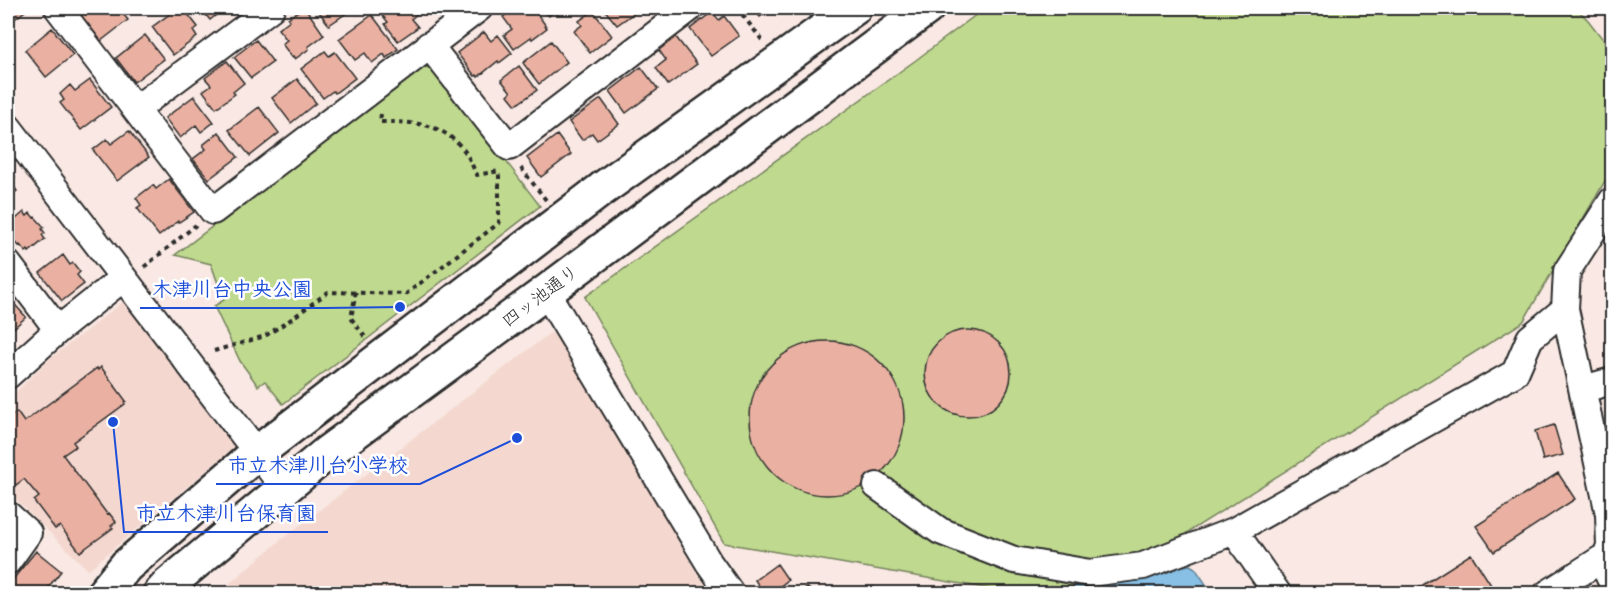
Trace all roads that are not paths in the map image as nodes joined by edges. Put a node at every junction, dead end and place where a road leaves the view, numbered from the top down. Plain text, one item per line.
1 (58, 8) edge
2 (271, 8) edge
3 (479, 8) edge
4 (690, 8) edge
5 (854, 8) edge
6 (927, 8) edge
7 (429, 45) junction
8 (136, 109) junction
9 (8, 127) edge
10 (1612, 201) edge
11 (8, 264) edge
12 (124, 280) junction
13 (546, 292) junction
14 (1565, 309) junction
15 (58, 330) junction
16 (8, 375) edge
17 (1612, 381) edge
18 (1583, 388) junction
19 (257, 453) junction
20 (877, 486) dead end
21 (285, 489) junction
22 (8, 515) edge
23 (1234, 531) junction
24 (1605, 558) edge
25 (8, 561) edge
26 (103, 594) edge
27 (160, 594) edge
28 (731, 594) edge
29 (1278, 594) edge
30 (1547, 594) edge
31 (1611, 594) edge

1 - 8 street
2 - 8 street
3 - 7 street
4 - 7 street
5 - 19 main road
6 - 13 main road, 四ッ池通り
7 - 8 street
9 - 12 street
10 - 14 street
11 - 15 street
12 - 15 street
12 - 19 street
13 - 21 main road, 四ッ池通り
13 - 28 street
14 - 18 street
14 - 23 street
15 - 16 street
17 - 18 street
18 - 24 street
19 - 21 street
19 - 26 main road
20 - 23 street
21 - 27 main road, 四ッ池通り
22 - 25 street
23 - 29 street
24 - 30 street
24 - 31 lane

